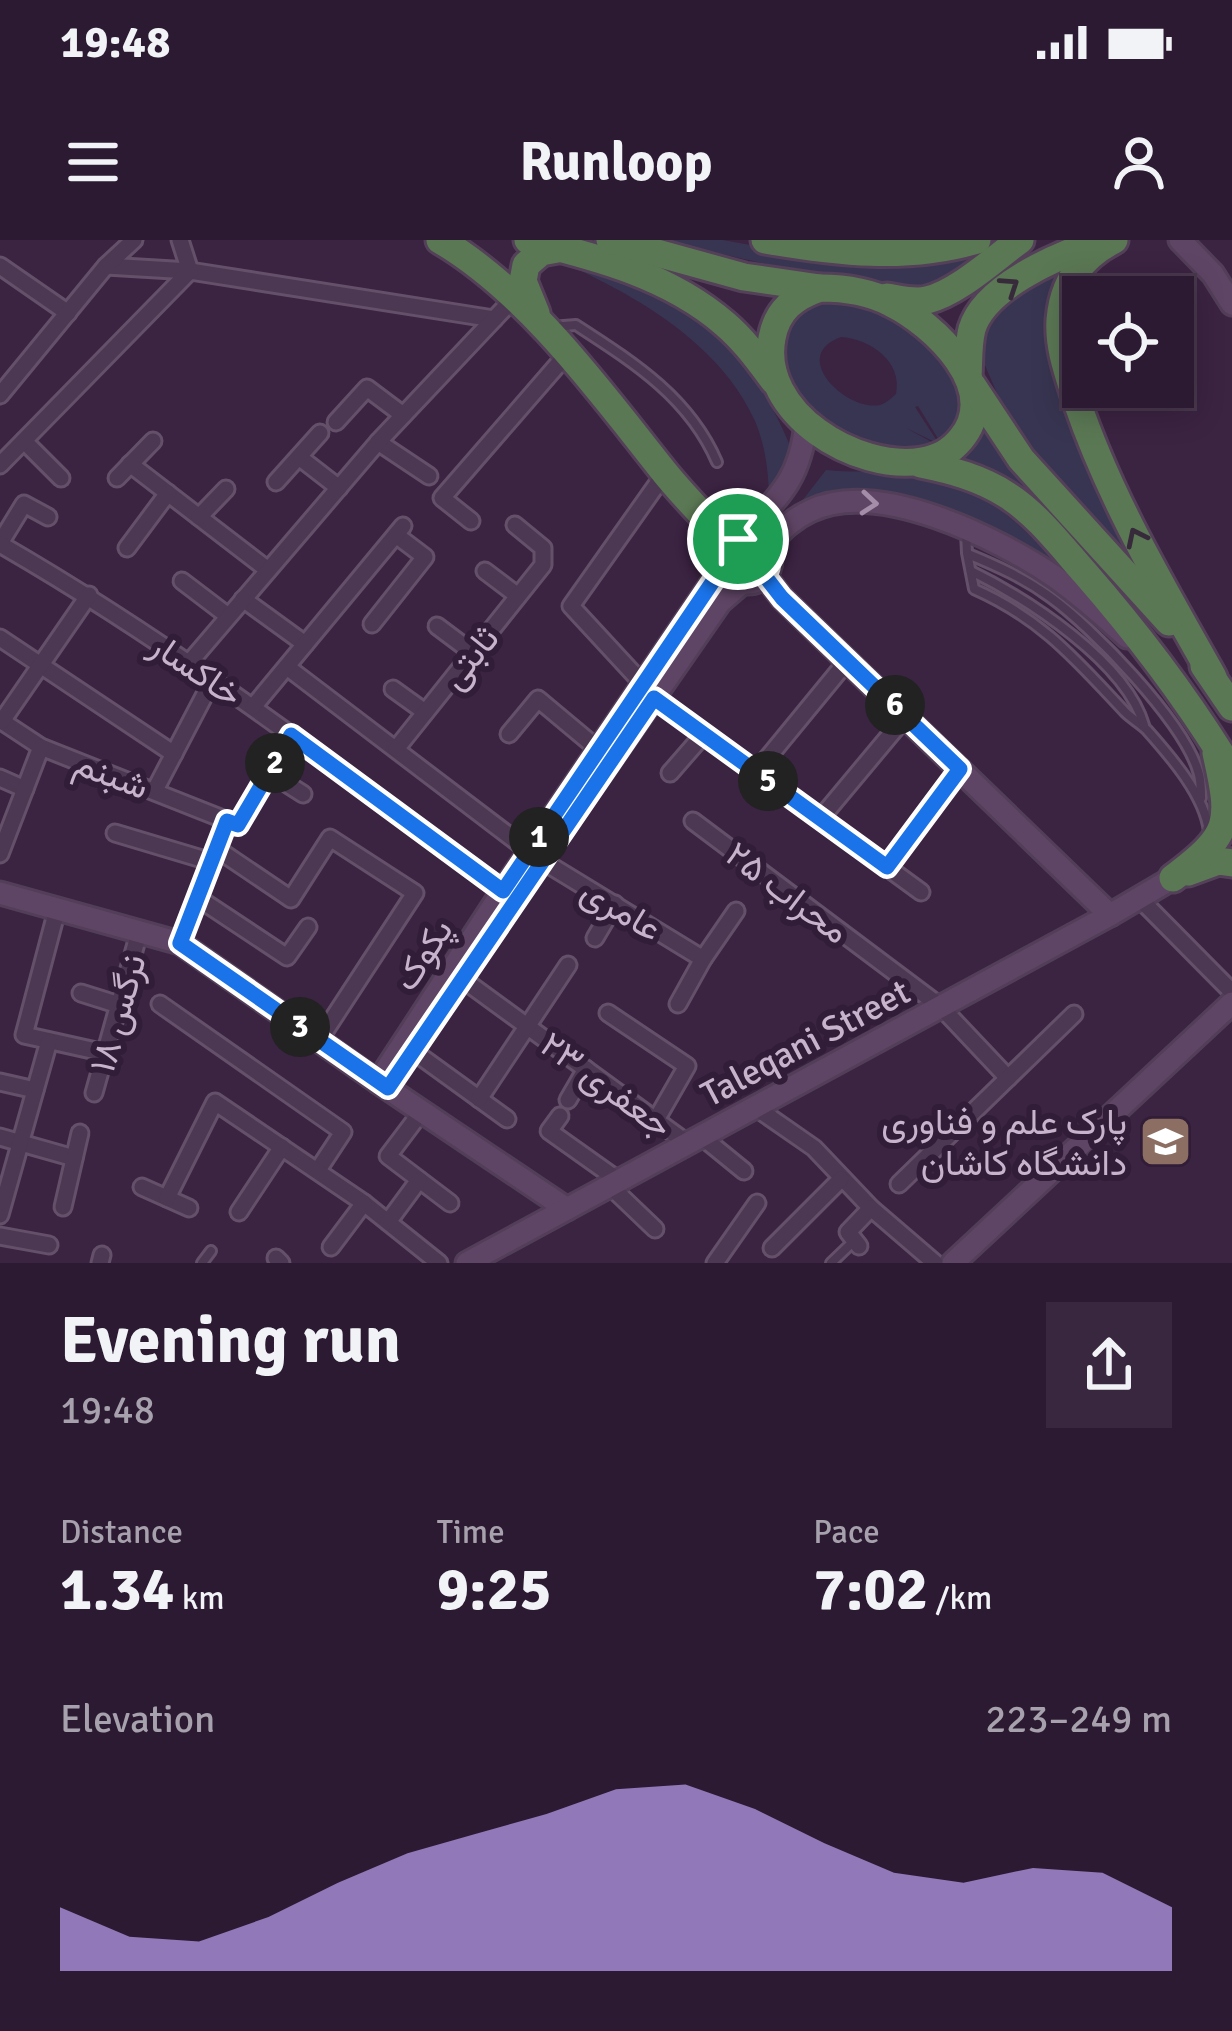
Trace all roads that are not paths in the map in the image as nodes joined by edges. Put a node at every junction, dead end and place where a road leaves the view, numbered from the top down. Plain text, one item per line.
1 (134, 240) edge
2 (180, 240) edge
3 (440, 240) edge
4 (528, 240) edge
5 (610, 240) edge
6 (765, 240) edge
7 (1020, 240) edge
8 (1110, 240) edge
9 (1180, 240) edge
10 (968, 241) edge
11 (563, 248) junction
12 (0, 266) edge
13 (106, 266) junction
14 (190, 271) junction
15 (728, 273) junction
16 (820, 288) junction
17 (875, 296) junction
18 (1232, 304) edge
19 (504, 308) junction
20 (709, 310) junction
21 (68, 313) junction
22 (544, 327) junction
23 (567, 354) junction
24 (970, 381) junction
25 (776, 384) junction
26 (0, 394) edge
27 (403, 415) junction
28 (336, 422) dead end
29 (806, 423) junction
30 (320, 433) dead end
31 (24, 441) junction
32 (153, 441) dead end
33 (378, 442) junction
34 (1012, 446) junction
35 (298, 457) junction
36 (718, 462) dead end
37 (911, 463) junction
38 (130, 464) junction
39 (0, 465) edge
40 (665, 473) junction
41 (429, 476) dead end
42 (61, 478) dead end
43 (118, 478) dead end
44 (276, 482) dead end
45 (988, 484) junction
46 (339, 488) junction
47 (226, 489) dead end
48 (168, 493) junction
49 (47, 517) dead end
50 (200, 517) junction
51 (471, 521) dead end
52 (515, 525) dead end
53 (967, 542) junction
54 (0, 543) edge
55 (766, 547) junction
56 (127, 548) dead end
57 (731, 549) junction
58 (268, 569) junction
59 (970, 570) junction
60 (485, 571) dead end
61 (765, 576) junction
62 (182, 581) dead end
63 (742, 583) junction
64 (89, 595) junction
65 (518, 596) junction
66 (242, 598) junction
67 (228, 616) junction
68 (372, 624) dead end
69 (437, 626) dead end
70 (0, 638) edge
71 (305, 644) junction
72 (1105, 646) junction
73 (472, 653) junction
74 (1094, 655) junction
75 (848, 660) junction
76 (189, 663) junction
77 (40, 665) junction
78 (287, 667) junction
79 (1162, 667) junction
80 (1213, 677) junction
81 (213, 679) junction
82 (393, 689) dead end
83 (649, 691) junction
84 (1232, 704) edge
85 (253, 707) junction
86 (425, 712) junction
87 (905, 716) junction
88 (1, 721) edge
89 (1144, 727) junction
90 (509, 734) dead end
91 (704, 734) junction
92 (291, 735) junction
93 (1212, 738) junction
94 (41, 747) junction
95 (396, 749) junction
96 (598, 750) junction
97 (174, 754) junction
98 (960, 769) junction
99 (756, 772) junction
100 (1232, 772) edge
101 (269, 773) junction
102 (670, 773) dead end
103 (0, 778) edge
104 (25, 789) junction
105 (155, 790) junction
106 (303, 794) dead end
107 (1202, 801) junction
108 (562, 817) junction
109 (820, 819) junction
110 (692, 820) dead end
111 (227, 821) junction
112 (115, 832) dead end
113 (0, 854) edge
114 (1224, 854) edge
115 (535, 855) junction
116 (214, 856) junction
117 (887, 867) junction
118 (1173, 878) joint
119 (503, 891) junction
120 (921, 892) dead end
121 (0, 893) edge
122 (198, 898) junction
123 (1140, 898) junction
124 (615, 904) junction
125 (57, 910) junction
126 (736, 910) dead end
127 (1109, 915) junction
128 (308, 927) dead end
129 (139, 933) junction
130 (595, 938) dead end
131 (180, 943) junction
132 (703, 958) junction
133 (568, 965) dead end
134 (461, 978) junction
135 (1232, 992) edge
136 (81, 993) dead end
137 (1232, 1003) edge
138 (160, 1004) dead end
139 (678, 1004) dead end
140 (119, 1005) junction
141 (941, 1007) junction
142 (608, 1013) dead end
143 (1074, 1014) dead end
144 (527, 1026) junction
145 (320, 1040) junction
146 (49, 1041) junction
147 (413, 1051) junction
148 (105, 1053) junction
149 (586, 1069) junction
150 (1008, 1078) junction
151 (0, 1082) edge
152 (383, 1085) junction
153 (34, 1090) junction
154 (94, 1093) dead end
155 (479, 1099) junction
156 (755, 1107) junction
157 (422, 1111) junction
158 (507, 1119) dead end
159 (656, 1120) junction
160 (80, 1133) dead end
161 (0, 1137) edge
162 (694, 1139) junction
163 (19, 1142) junction
164 (282, 1147) junction
165 (74, 1158) junction
166 (318, 1170) junction
167 (744, 1171) dead end
168 (841, 1179) junction
169 (419, 1180) junction
170 (614, 1182) junction
171 (899, 1184) dead end
172 (142, 1187) dead end
173 (3, 1189) edge
174 (167, 1198) junction
175 (364, 1202) junction
176 (450, 1203) dead end
177 (757, 1203) dead end
178 (63, 1207) dead end
179 (189, 1208) dead end
180 (567, 1208) junction
181 (871, 1208) junction
182 (238, 1212) dead end
183 (0, 1215) edge
184 (388, 1222) junction
185 (655, 1229) dead end
186 (0, 1236) edge
187 (857, 1243) joint
188 (49, 1245) dead end
189 (331, 1247) dead end
190 (772, 1248) dead end
191 (211, 1250) dead end
192 (502, 1256) edge
193 (202, 1263) edge
194 (440, 1263) edge
195 (466, 1263) edge
196 (715, 1263) edge
197 (832, 1263) edge
198 (935, 1263) edge
199 (953, 1263) edge

1 - 13 street
2 - 14 street
3 - 19 highway
4 - 11 highway
5 - 15 highway
6 - 10 highway
7 - 17 highway
24 -> 8 highway
80 -> 8 highway
9 - 18 street
11 - 20 highway
11 - 22 highway
12 - 21 street
13 - 14 street
13 - 21 street
14 - 19 street
14 - 31 street
15 - 16 highway
15 - 20 highway
16 - 17 highway
16 - 25 highway
17 - 24 highway
19 - 22 highway
19 - 27 street
20 - 25 highway
21 - 26 street
22 - 23 highway
22 - 36 lane
23 - 40 highway
23 - 51 street
24 - 34 highway
24 - 37 highway
25 - 29 highway
27 - 28 street
27 - 33 street
29 - 37 highway
29 - 57 street, پکوک
30 - 35 street
31 - 39 street
31 - 42 street
32 - 38 street
33 - 41 street
33 - 46 street
34 - 45 highway
34 - 80 highway
35 - 44 street
35 - 46 street
37 - 45 highway
38 - 43 street
38 - 48 street
40 - 57 highway
40 - 83 street
45 - 79 highway
46 - 58 street
47 - 50 street
48 - 50 street
48 - 56 street
49 - 54 street
50 - 58 street
52 - 65 street, ثابتی
55 -> 53 street
53 - 59 lane
53 - 72 lane
53 - 79 street
54 - 64 street, خاکسار
55 - 57 street
55 - 61 street
57 - 63 street
57 - 83 street, پکوک
58 - 66 street
59 - 74 lane
59 - 89 lane
60 - 65 street
61 - 63 street
61 - 75 street
62 - 67 street
63 - 83 street, پکوک
64 - 76 street, خاکسار
64 - 77 street
65 - 73 street, ثابتی
66 - 67 street
66 - 71 street
67 - 76 street
68 - 71 street
69 - 73 street
70 - 77 street
71 - 78 street
72 - 74 lane
72 - 107 lane
73 - 86 street, ثابتی
74 - 89 lane
75 - 87 street
75 - 99 street
76 - 81 street, خاکسار
77 - 88 street
77 - 97 street
78 - 85 street
78 - 95 street, عامری
79 - 93 highway
80 - 84 highway
81 - 85 street, خاکسار
81 - 97 street
82 - 86 street
83 - 91 street
83 - 96 street, پکوک
83 - 108 street, پکوک
85 - 92 street, خاکسار
86 - 95 street, ثابتی
87 - 98 street
87 - 109 street
88 - 94 street, شبنم
89 - 107 lane
90 - 96 street
91 - 99 street
91 - 102 street
92 - 101 street
92 - 119 street, خاکسار
93 - 100 highway
93 - 114 highway
94 - 104 street
94 - 105 street, شبنم
95 - 115 street, عامری
96 - 108 street, پکوک
97 - 105 street
98 - 117 street
98 - 127 street
99 - 109 street
101 - 106 street
101 - 111 street
103 - 104 street
104 - 113 street
105 - 111 street, شبنم
107 - 114 lane
108 - 115 street, پکوک
109 - 117 street
110 - 141 street, محراب ۲۵
111 - 116 street
112 - 116 street
114 - 118 highway
115 - 119 street, پکوک
115 - 124 street, عامری
115 - 134 street, پکوک
116 - 122 street
116 - 145 street
117 - 120 street
118 - 123 street, Taleqani Street
119 - 152 street, پکوک
121 - 125 street
122 - 128 street
122 - 131 street
123 - 127 street, Taleqani Street
123 - 135 street
124 - 130 street
124 - 132 street, عامری
125 - 129 street
125 - 146 street
126 - 132 street
127 - 141 street, Taleqani Street
129 - 131 street
129 - 140 street, نرگس ۱۸
131 - 145 street
132 - 139 street
133 - 144 street
134 - 144 street, جعفری ۲۳
134 - 147 street, پکوک
136 - 140 street
137 - 199 street
138 - 166 street
140 - 148 street, نرگس ۱۸
141 - 150 street, محراب ۲۵
141 - 156 street, Taleqani Street
142 - 159 street
143 - 150 street
144 - 149 street, جعفری ۲۳
144 - 155 street
145 - 152 street
146 - 148 street
146 - 153 street
147 - 152 street, پکوک
147 - 155 street
148 - 154 street, نرگس ۱۸
149 - 159 street, جعفری ۲۳
149 - 170 street
150 - 171 street
151 - 153 street
152 - 157 street
153 - 163 street
155 - 158 street
156 - 162 street, Taleqani Street
156 - 168 street
157 - 169 street
157 - 180 street
159 - 162 street, جعفری ۲۳
160 - 165 street
161 - 163 street
162 - 167 street, جعفری ۲۳
162 - 170 street, Taleqani Street
163 - 165 street
163 - 173 street
164 - 166 street
164 - 174 street
164 - 182 street
165 - 178 street
166 - 175 street
168 - 181 street
168 - 190 street
169 - 176 street
169 - 184 street
170 - 180 street, Taleqani Street
170 - 185 street
172 - 174 street
173 - 183 street
174 - 179 street
175 - 184 street
175 - 189 street
177 - 196 street
180 - 192 street, Taleqani Street
181 - 187 street
181 - 198 street
184 - 194 street
186 - 188 street
187 - 197 lane
191 - 193 lane
192 - 195 street, Taleqani Street

